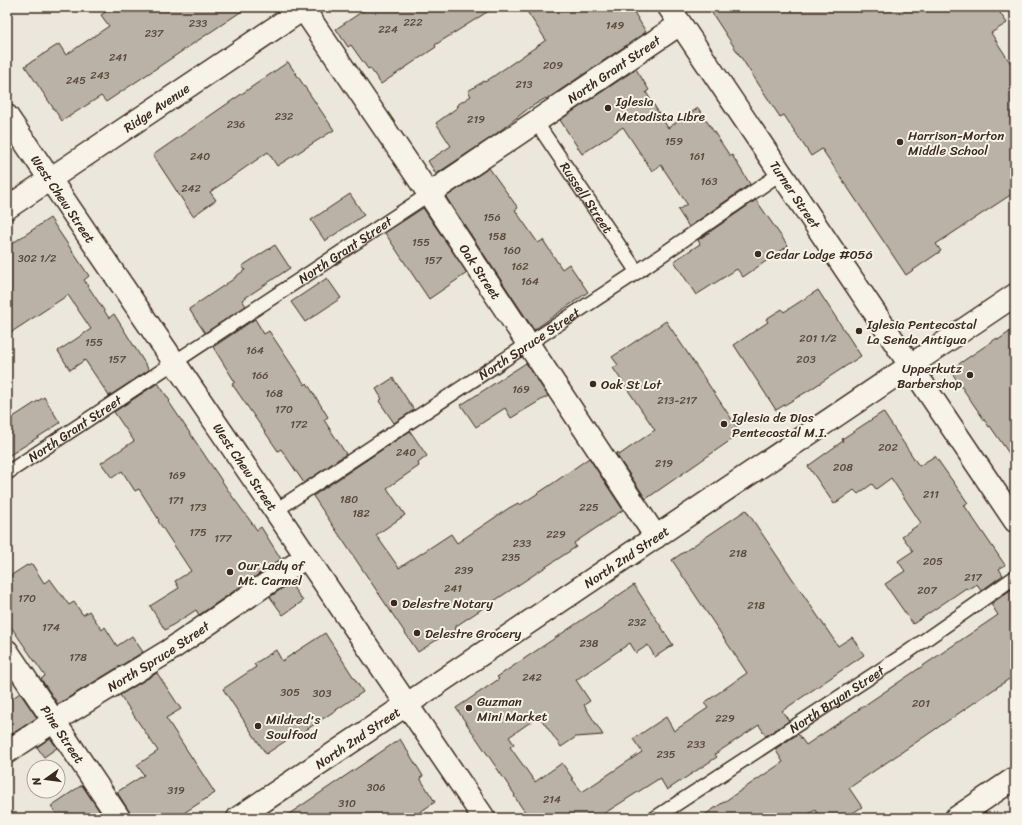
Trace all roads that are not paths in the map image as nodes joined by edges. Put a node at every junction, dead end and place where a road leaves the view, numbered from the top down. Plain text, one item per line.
1 (303, 8) edge
2 (675, 16) edge
3 (7, 116) edge
4 (536, 122) junction
5 (781, 173) junction
6 (50, 179) junction
7 (429, 194) junction
8 (7, 208) edge
9 (637, 272) junction
10 (1015, 295) edge
11 (528, 344) junction
12 (175, 363) junction
13 (910, 366) junction
14 (7, 473) edge
15 (275, 511) junction
16 (1015, 521) edge
17 (656, 537) junction
18 (306, 557) junction
19 (1015, 577) edge
20 (7, 651) edge
21 (407, 704) junction
22 (54, 721) junction
23 (7, 752) edge
24 (1015, 778) edge
25 (119, 818) edge
26 (238, 818) edge
27 (484, 818) edge
28 (655, 818) edge
29 (956, 818) edge

1 - 6 street, Ridge Avenue
1 - 7 street, Oak Street
2 - 4 street, North Grant Street
2 - 5 street, Turner Street
3 - 6 street, West Chew Street
4 - 7 street, North Grant Street
4 - 9 lane, Russell Street
5 - 9 lane, North Spruce Street
5 - 13 street, Turner Street
6 - 8 street, Ridge Avenue
6 - 12 street, West Chew Street
7 - 11 street, Oak Street
7 - 12 lane, North Grant Street
9 - 11 lane, North Spruce Street
10 - 13 street, North 2nd Street
11 - 15 lane, North Spruce Street
11 - 17 street, Oak Street
12 - 14 lane, North Grant Street
12 - 15 street, West Chew Street
13 - 16 street, Turner Street
13 - 17 street, North 2nd Street
15 - 18 street, West Chew Street
17 - 21 street, North 2nd Street
18 - 21 street, West Chew Street
18 - 22 street, North Spruce Street
19 - 28 lane, North Bryan Street
20 - 22 street, Pine Street
21 - 26 street, North 2nd Street
21 - 27 street, West Chew Street
22 - 23 street, North Spruce Street
22 - 25 street, Pine Street
24 - 29 street

